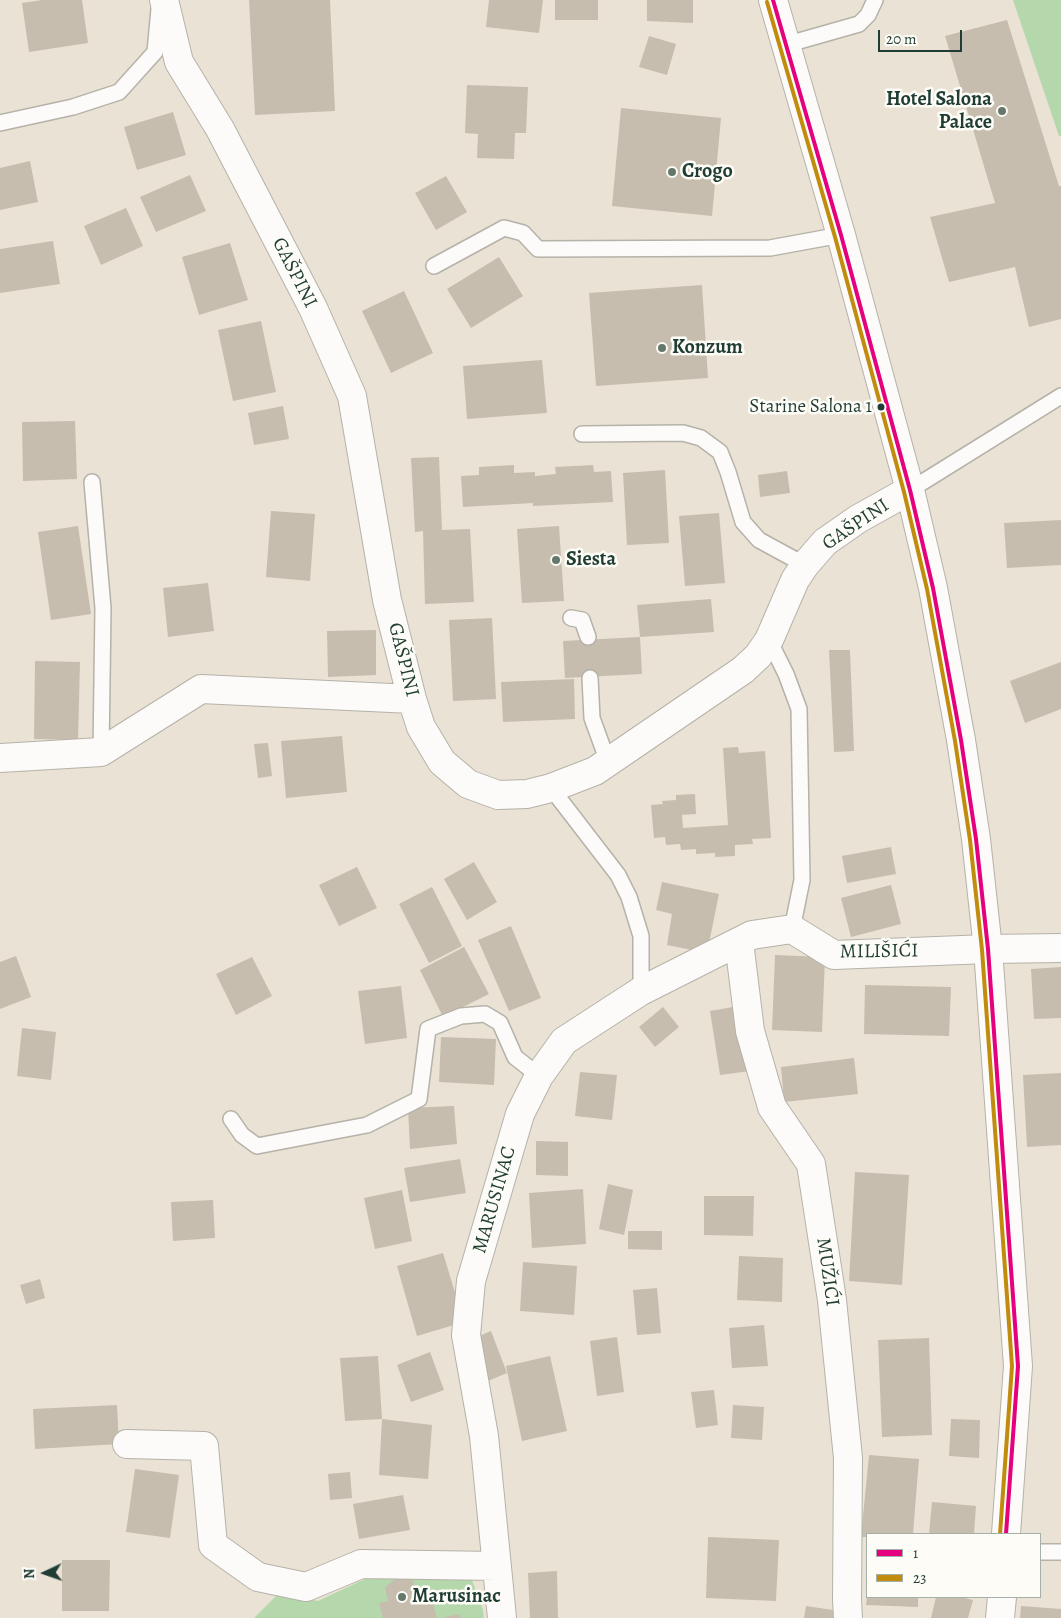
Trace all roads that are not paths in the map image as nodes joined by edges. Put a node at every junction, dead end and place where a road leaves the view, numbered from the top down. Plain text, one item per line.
1 (159, 0) edge
2 (164, 0) edge
3 (773, 0) edge
4 (875, 0) edge
5 (785, 45) junction
6 (0, 123) edge
7 (841, 235) junction
8 (434, 266) dead end
9 (1061, 396) edge
10 (582, 434) dead end
11 (92, 482) dead end
12 (910, 490) junction
13 (805, 565) junction
14 (571, 618) dead end
15 (588, 637) dead end
16 (769, 640) junction
17 (590, 678) dead end
18 (412, 699) junction
19 (101, 752) junction
20 (0, 758) edge
21 (608, 762) junction
22 (551, 788) junction
23 (792, 929) junction
24 (739, 942) junction
25 (1061, 948) edge
26 (988, 949) junction
27 (641, 991) junction
28 (539, 1076) junction
29 (232, 1119) dead end
30 (127, 1444) dead end
31 (1006, 1533) edge
32 (1041, 1552) edge
33 (1061, 1552) edge
34 (497, 1566) junction
35 (1002, 1598) edge
36 (502, 1618) edge
37 (848, 1618) edge
38 (1000, 1618) edge

1 - 6 lane
2 - 18 street, GAŠPINI
3 - 5 street
4 - 5 lane
5 - 7 street
7 - 8 lane
7 - 12 street
9 - 12 lane
10 - 13 lane
11 - 19 lane
12 - 13 street, GAŠPINI
12 - 26 street
13 - 16 street, GAŠPINI
14 - 15 lane
16 - 21 street, GAŠPINI
16 - 23 lane
17 - 21 lane
18 - 19 street
18 - 22 street, GAŠPINI
19 - 20 street
21 - 22 street, GAŠPINI
22 - 27 lane
23 - 24 street
23 - 26 street, MILIŠIĆI
24 - 27 street
24 - 37 street, MUŽIĆI
25 - 26 street, MILIŠIĆI
26 - 31 street
27 - 28 street
28 - 29 lane
28 - 34 street, MARUSINAC
30 - 34 street
32 - 33 lane
34 - 36 street, MARUSINAC
35 - 38 street

